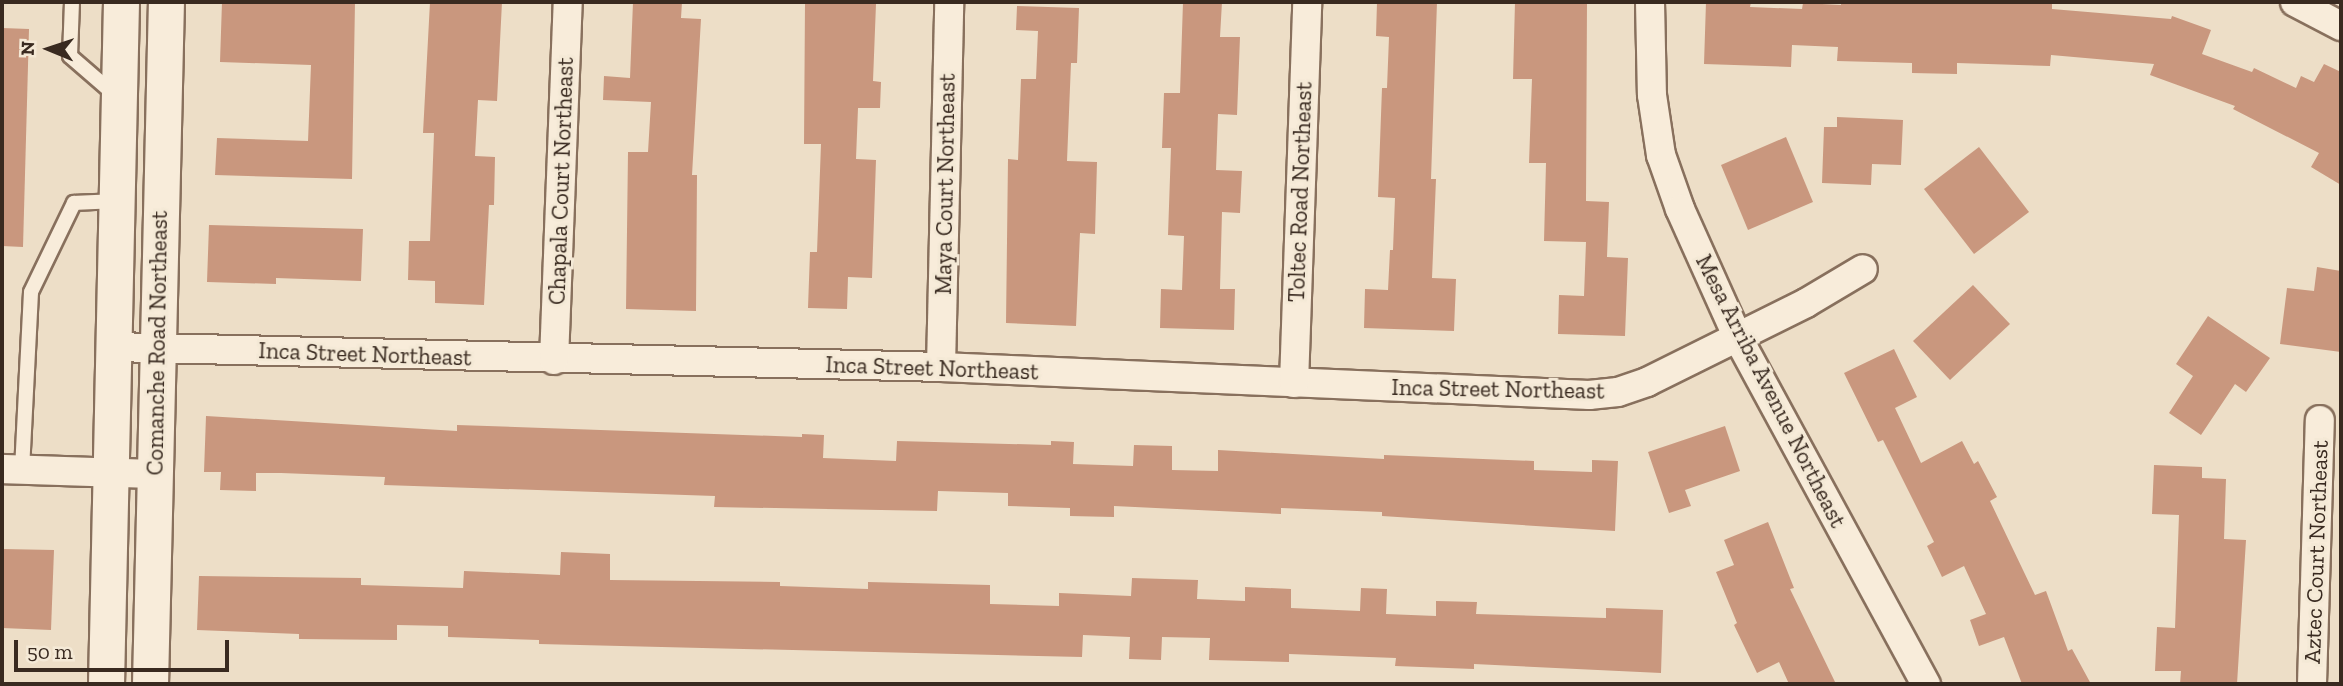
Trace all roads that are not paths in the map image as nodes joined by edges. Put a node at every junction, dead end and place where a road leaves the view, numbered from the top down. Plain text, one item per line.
1 (72, 2) edge
2 (121, 2) edge
3 (166, 2) edge
4 (568, 2) edge
5 (949, 2) edge
6 (1307, 2) edge
7 (1650, 2) edge
8 (2295, 2) edge
9 (2341, 26) edge
10 (118, 98) junction
11 (116, 201) junction
12 (1863, 269) dead end
13 (1738, 338) junction
14 (113, 346) junction
15 (157, 348) junction
16 (554, 360) junction
17 (941, 367) junction
18 (1294, 383) junction
19 (2320, 420) dead end
20 (12, 470) edge
21 (110, 473) junction
22 (154, 474) junction
23 (1921, 682) edge
24 (106, 684) edge
25 (150, 684) edge
26 (2312, 684) edge

1 - 10 lane
2 - 10 street, Comanche Road Northeast
3 - 15 street, Comanche Road Northeast
4 - 16 street, Chapala Court Northeast
5 - 17 street, Maya Court Northeast
6 - 18 street, Toltec Road Northeast
7 - 13 street, Mesa Arriba Avenue Northeast
8 - 9 street
10 - 11 street, Comanche Road Northeast
11 - 14 street, Comanche Road Northeast
11 - 20 lane
12 - 13 street, Inca Street Northeast
13 - 18 street, Inca Street Northeast
13 - 23 street, Mesa Arriba Avenue Northeast
14 - 15 street, Inca Street Northeast
14 - 21 street, Comanche Road Northeast
15 - 16 street, Inca Street Northeast
15 - 22 street, Comanche Road Northeast
16 - 17 street, Inca Street Northeast
17 - 18 street, Inca Street Northeast
19 - 26 street, Aztec Court Northeast
20 - 21 street
21 - 22 street
21 - 24 street, Comanche Road Northeast
22 - 25 street, Comanche Road Northeast

